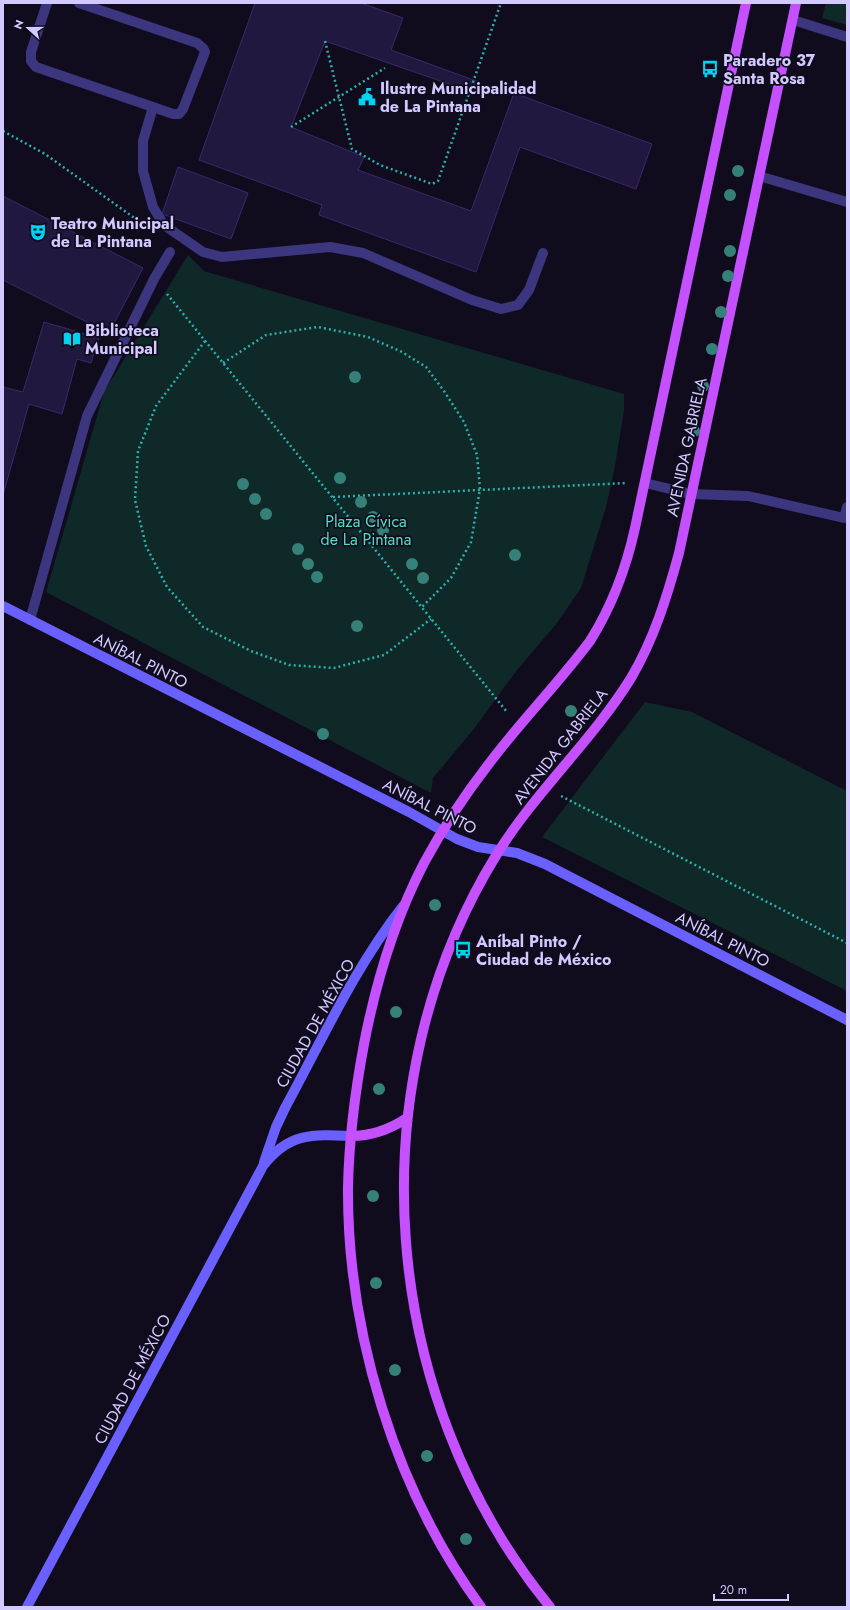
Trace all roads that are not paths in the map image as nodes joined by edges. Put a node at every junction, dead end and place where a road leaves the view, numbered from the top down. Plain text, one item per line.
1 (47, 3) edge
2 (79, 3) edge
3 (746, 3) edge
4 (796, 3) edge
5 (793, 20) junction
6 (847, 37) edge
7 (153, 107) junction
8 (759, 176) junction
9 (847, 202) edge
10 (170, 252) dead end
11 (543, 253) dead end
12 (645, 483) junction
13 (691, 494) junction
14 (847, 507) edge
15 (3, 606) edge
16 (30, 620) junction
17 (442, 831) junction
18 (499, 851) junction
19 (406, 901) junction
20 (847, 1020) edge
21 (407, 1118) junction
22 (351, 1136) junction
23 (263, 1166) junction
24 (27, 1607) edge
25 (481, 1607) edge
26 (550, 1607) edge

1 - 7 lane
2 - 7 lane
3 - 12 main road, AVENIDA GABRIELA
4 - 5 main road, AVENIDA GABRIELA
5 - 6 lane
5 - 8 main road, AVENIDA GABRIELA
7 - 11 lane
8 - 9 lane
8 - 13 main road, AVENIDA GABRIELA
10 - 16 lane
12 - 13 lane
12 - 17 main road, AVENIDA GABRIELA
13 - 14 lane
13 - 18 main road, AVENIDA GABRIELA
15 - 16 street, ANÍBAL PINTO
16 - 17 street, ANÍBAL PINTO
17 - 18 street, ANÍBAL PINTO
17 - 19 main road, AVENIDA GABRIELA
18 - 20 street, ANÍBAL PINTO
18 - 21 main road, AVENIDA GABRIELA
19 - 22 main road, AVENIDA GABRIELA
19 - 23 street, CIUDAD DE MÉXICO
21 - 22 main road
21 - 26 main road, AVENIDA GABRIELA
22 - 23 street, CIUDAD DE MÉXICO
22 - 25 main road, AVENIDA GABRIELA
23 - 24 street, CIUDAD DE MÉXICO

